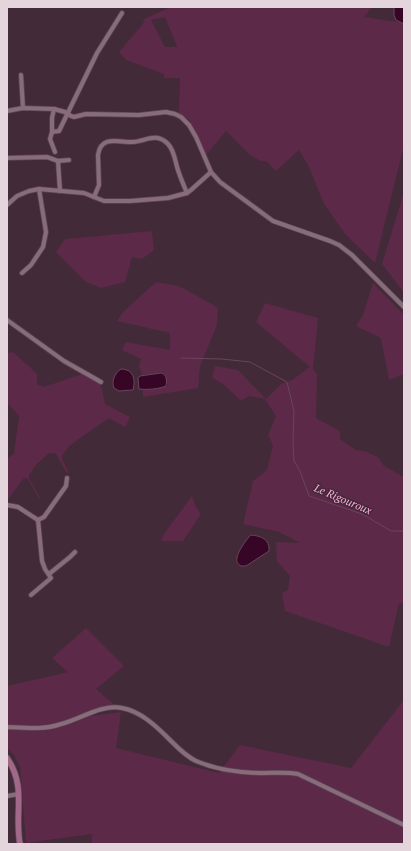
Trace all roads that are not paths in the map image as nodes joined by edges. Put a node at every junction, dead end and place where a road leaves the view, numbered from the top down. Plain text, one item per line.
1 (122, 13) dead end
2 (21, 75) dead end
3 (22, 108) junction
4 (54, 109) junction
5 (7, 111) edge
6 (67, 114) junction
7 (52, 132) junction
8 (55, 152) dead end
9 (7, 158) edge
10 (69, 160) dead end
11 (58, 161) junction
12 (211, 172) junction
13 (39, 189) junction
14 (60, 191) junction
15 (186, 193) junction
16 (94, 197) junction
17 (7, 205) edge
18 (22, 273) dead end
19 (404, 307) edge
20 (7, 320) edge
21 (101, 382) dead end
22 (67, 478) dead end
23 (7, 505) edge
24 (38, 520) junction
25 (75, 552) dead end
26 (49, 574) junction
27 (31, 595) dead end
28 (7, 728) edge
29 (7, 758) edge
30 (19, 794) junction
31 (7, 796) edge
32 (404, 825) edge
33 (20, 844) edge

1 - 6 street
2 - 3 street
3 - 4 street
3 - 5 street
4 - 6 street
4 - 7 street
6 - 7 street
6 - 12 street
7 - 8 street
9 - 11 street
10 - 11 street
11 - 14 street
12 - 15 street
12 - 19 street
13 - 14 street
13 - 17 street
13 - 18 street
14 - 16 street
15 - 16 street
15 - 16 street
20 - 21 street
22 - 24 street
23 - 24 street
24 - 26 street
25 - 26 street
26 - 27 street
28 - 32 street
29 - 30 street
30 - 31 street
30 - 33 street

